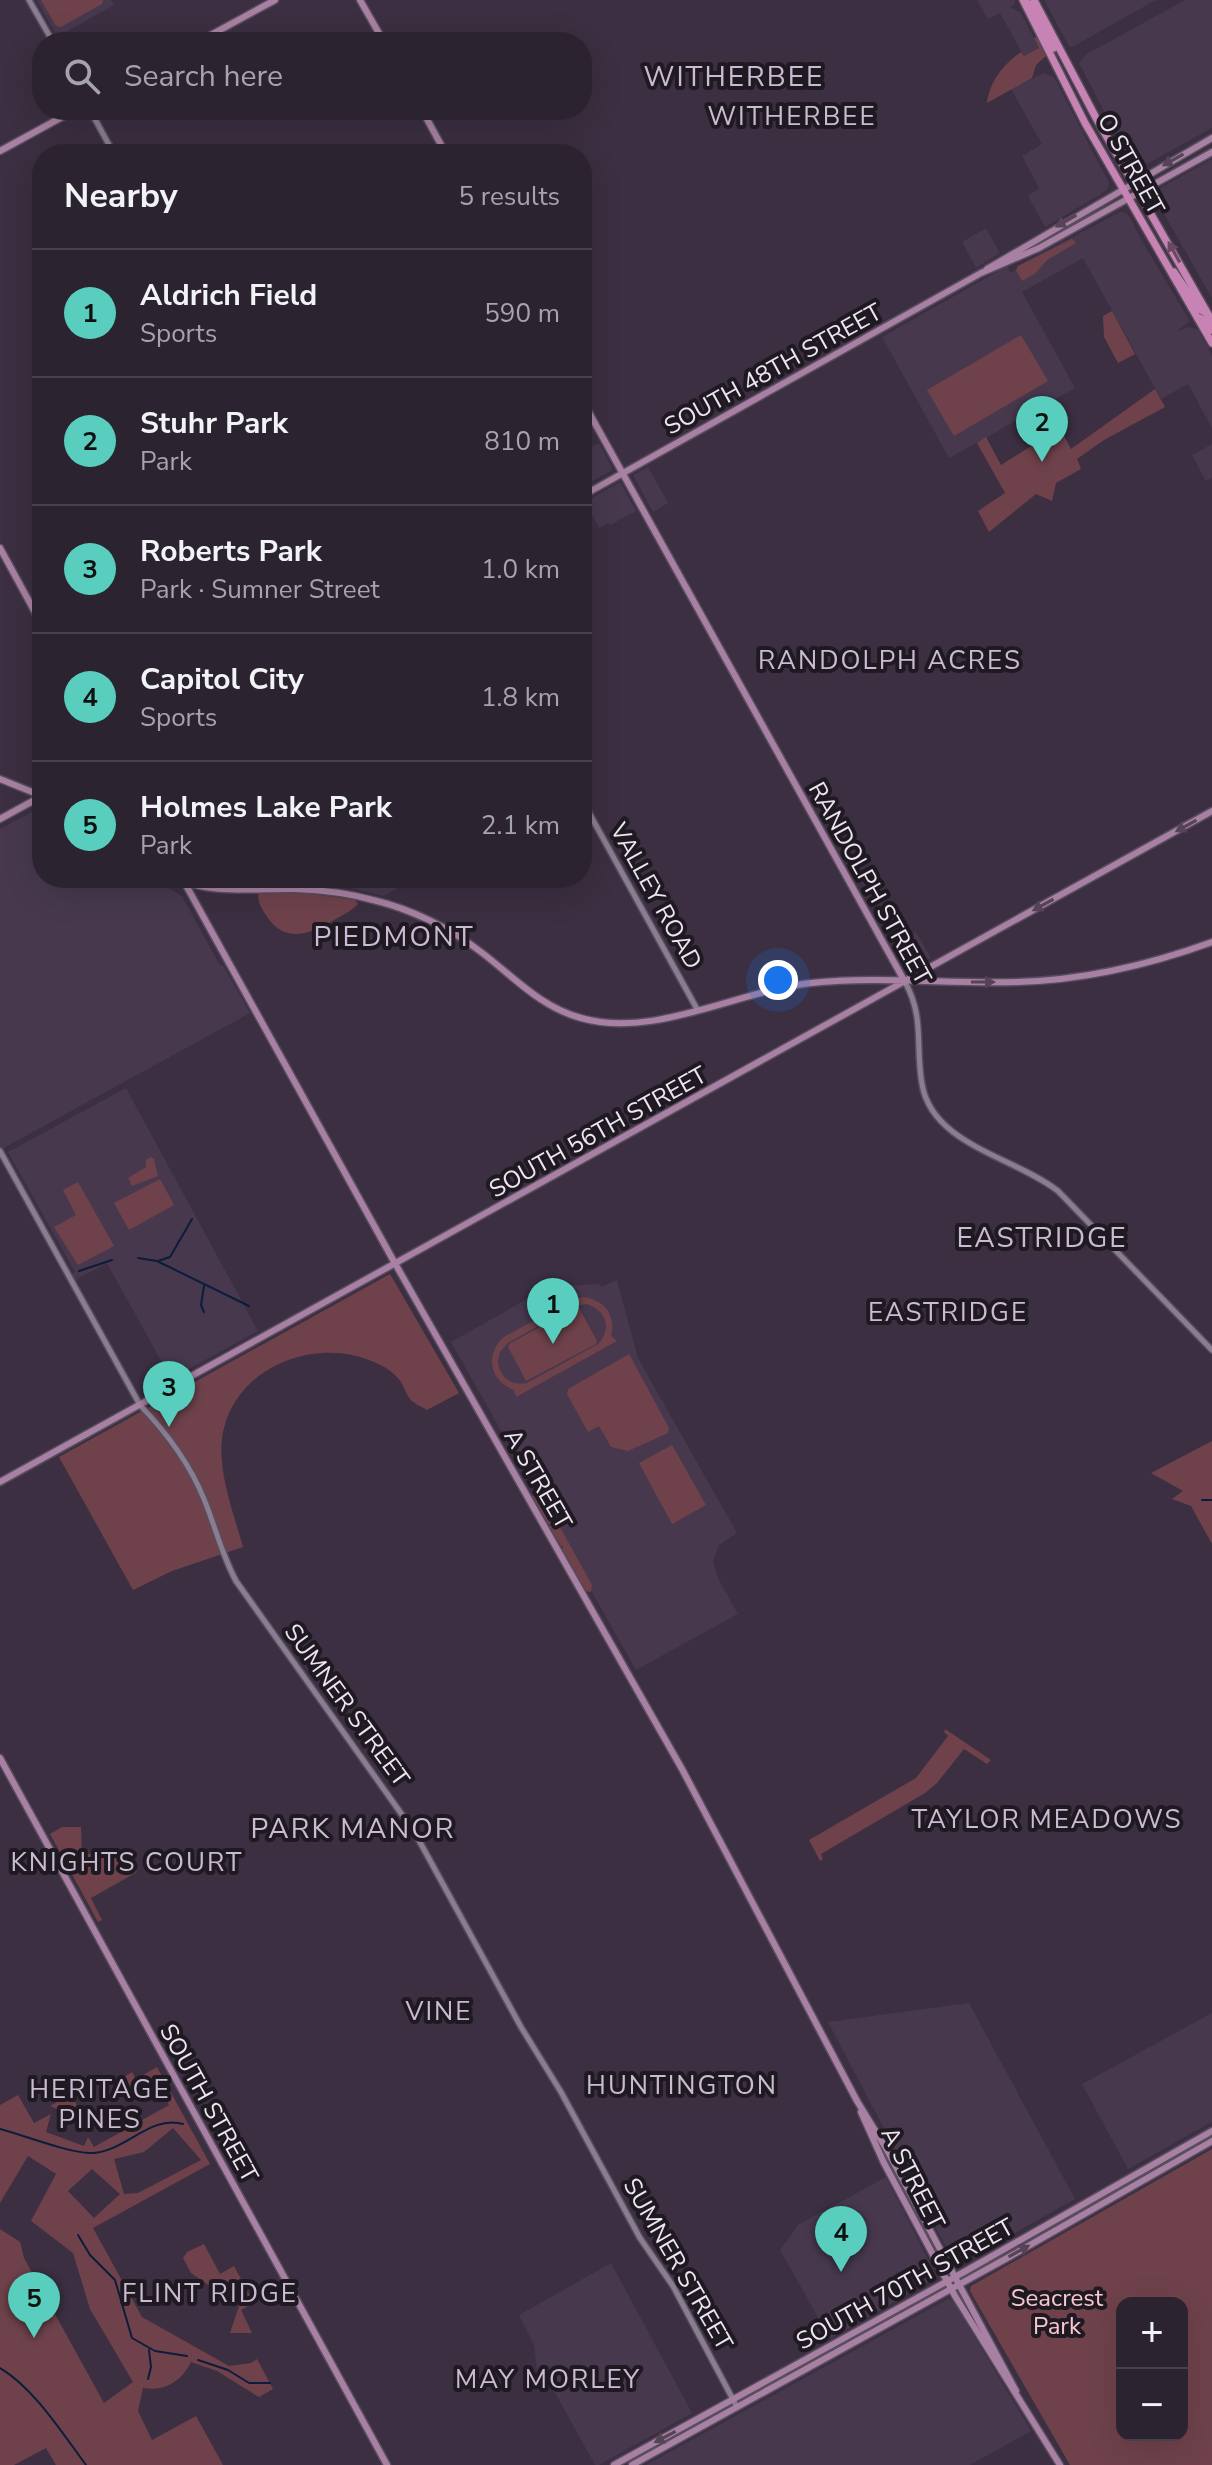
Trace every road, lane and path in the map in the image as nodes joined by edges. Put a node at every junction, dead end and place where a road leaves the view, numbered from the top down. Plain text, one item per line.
1 (29, 0) edge
2 (275, 0) edge
3 (360, 0) edge
4 (1024, 0) edge
5 (1034, 0) edge
6 (47, 32) edge
7 (216, 32) edge
8 (378, 32) edge
9 (1066, 61) junction
10 (1054, 63) junction
11 (1087, 100) junction
12 (57, 120) edge
13 (95, 120) edge
14 (427, 120) edge
15 (1212, 138) edge
16 (109, 144) edge
17 (441, 144) edge
18 (0, 151) edge
19 (1212, 152) edge
20 (1134, 182) junction
21 (1122, 188) junction
22 (1140, 193) junction
23 (1128, 199) junction
24 (1166, 266) junction
25 (981, 273) junction
26 (1197, 317) junction
27 (1210, 317) edge
28 (1212, 330) edge
29 (1212, 343) edge
30 (592, 418) edge
31 (623, 473) junction
32 (592, 490) edge
33 (0, 548) edge
34 (32, 607) edge
35 (0, 779) edge
36 (32, 792) edge
37 (32, 801) edge
38 (1212, 811) edge
39 (592, 818) edge
40 (0, 819) edge
41 (188, 888) edge
42 (226, 888) edge
43 (1212, 942) edge
44 (938, 963) junction
45 (905, 982) junction
46 (944, 982) junction
47 (697, 1009) junction
48 (0, 1151) edge
49 (395, 1264) junction
50 (1212, 1350) edge
51 (140, 1405) junction
52 (0, 1482) edge
53 (0, 1758) edge
54 (1212, 2131) edge
55 (1212, 2141) edge
56 (950, 2279) junction
57 (955, 2287) junction
58 (733, 2399) junction
59 (737, 2407) junction
60 (387, 2465) edge
61 (614, 2465) edge
62 (632, 2465) edge
63 (1060, 2465) edge

1 - 6 street
2 - 7 main road
3 - 8 main road
4 - 9 main road
4 - 10 main road, O STREET
5 - 9 main road, O STREET
9 - 11 main road, O STREET
10 - 11 main road
10 - 21 main road, O STREET
11 - 20 main road, O STREET
12 - 18 main road
13 - 16 street
14 - 17 main road
15 -> 20 main road, SOUTH 48TH STREET
19 - 22 main road, SOUTH 48TH STREET
20 - 21 main road, SOUTH 48TH STREET
20 - 22 main road, O STREET
21 - 23 main road, O STREET
21 -> 25 main road, SOUTH 48TH STREET
22 - 23 main road, SOUTH 48TH STREET
27 -> 22 main road, O STREET
23 - 24 main road, O STREET
23 - 25 main road, SOUTH 48TH STREET
24 - 26 main road, O STREET
24 - 27 main road
25 - 31 main road, SOUTH 48TH STREET
26 - 28 main road
26 - 29 main road, O STREET
30 - 31 main road, RANDOLPH STREET
31 - 32 main road, SOUTH 48TH STREET
31 - 45 main road, RANDOLPH STREET
33 - 34 main road
35 - 36 main road
37 - 40 main road
38 -> 44 main road, SOUTH 56TH STREET
39 - 47 street, VALLEY ROAD
41 - 49 main road, A STREET
42 - 47 main road
46 -> 43 main road
44 - 45 main road, SOUTH 56TH STREET
44 - 46 main road
45 - 46 main road
45 - 47 main road
45 - 49 main road, SOUTH 56TH STREET
45 - 50 street, RANDOLPH STREET
48 - 51 street, SUMNER STREET
49 - 51 main road, SOUTH 56TH STREET
49 - 56 main road, A STREET
51 - 52 main road, SOUTH 56TH STREET
51 - 58 street, SUMNER STREET
53 - 60 main road, SOUTH STREET
54 - 56 main road, SOUTH 70TH STREET
57 -> 55 main road, SOUTH 70TH STREET
56 - 57 main road, A STREET
56 - 58 main road, SOUTH 70TH STREET
57 - 59 main road, SOUTH 70TH STREET
57 - 63 main road, A STREET
58 - 59 street, SUMNER STREET
58 -> 61 main road, SOUTH 70TH STREET
59 - 62 main road, SOUTH 70TH STREET

